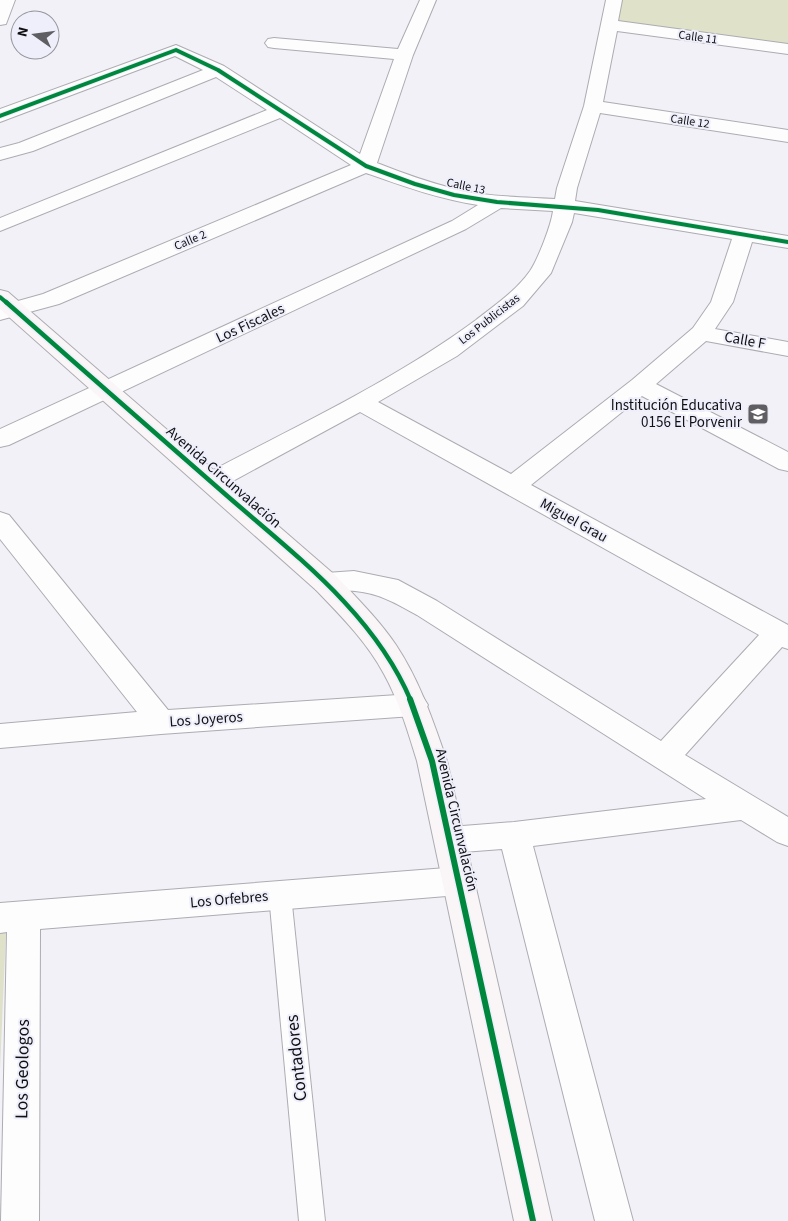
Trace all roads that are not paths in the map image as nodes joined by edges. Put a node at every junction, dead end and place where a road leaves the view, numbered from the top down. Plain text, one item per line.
1 (7, 0) edge
2 (409, 0) edge
3 (614, 0) edge
4 (428, 1) edge
5 (0, 20) edge
6 (609, 25) junction
7 (274, 43) dead end
8 (788, 49) edge
9 (404, 55) junction
10 (218, 70) junction
11 (593, 106) junction
12 (281, 111) junction
13 (0, 116) edge
14 (788, 136) edge
15 (0, 154) edge
16 (366, 166) junction
17 (497, 202) junction
18 (565, 206) junction
19 (0, 225) edge
20 (744, 234) junction
21 (788, 242) edge
22 (4, 306) edge
23 (701, 332) junction
24 (788, 349) edge
25 (640, 385) junction
26 (106, 390) junction
27 (360, 402) junction
28 (0, 438) edge
29 (788, 463) edge
30 (211, 482) junction
31 (513, 486) junction
32 (0, 520) edge
33 (326, 584) junction
34 (783, 635) edge
35 (413, 705) junction
36 (161, 722) junction
37 (0, 736) edge
38 (664, 758) junction
39 (744, 807) junction
40 (788, 833) edge
41 (514, 835) junction
42 (450, 840) junction
43 (459, 881) junction
44 (280, 895) junction
45 (12, 917) edge
46 (11, 1171) edge
47 (20, 1221) edge
48 (312, 1221) edge
49 (533, 1221) edge
50 (614, 1221) edge

1 - 5 street
2 - 4 street
3 - 6 street, Los Publicistas
4 - 9 street
6 - 8 street, Calle 11
6 - 11 street, Los Publicistas
7 - 9 street
9 - 16 street
10 - 12 street, Calle 13
10 - 13 street, Calle 13
10 - 15 street
11 - 14 street, Calle 12
11 - 18 street, Los Publicistas
12 - 16 street, Calle 13
12 - 19 street
16 - 17 street, Calle 13
16 - 22 street, Calle 2
17 - 18 street, Calle 13
17 - 26 street, Los Fiscales
18 - 20 street, Calle 13
18 - 27 street, Los Publicistas
20 - 21 street, Calle 13
20 - 23 street
22 - 26 street, Avenida Circunvalación
23 - 24 street, Calle F
23 - 25 street
25 - 29 street
25 - 31 street
26 - 28 street, Los Fiscales
26 - 30 street, Avenida Circunvalación
27 - 30 street, Los Publicistas
27 - 31 street, Miguel Grau
30 - 33 street, Avenida Circunvalación
31 - 34 street, Miguel Grau
32 - 36 street
33 - 35 street, Avenida Circunvalación
33 - 38 street
34 - 38 street
35 - 36 street, Los Joyeros
35 - 42 street, Avenida Circunvalación
36 - 37 street, Los Joyeros
38 - 39 street
39 - 40 street
39 - 41 street
41 - 42 street
41 - 50 street
42 - 43 street, Avenida Circunvalación
43 - 44 street, Los Orfebres
43 - 49 street, Avenida Circunvalación
44 - 45 street, Los Orfebres
44 - 48 lane, Contadores
45 - 46 street, Los Geologos
46 - 47 street, Los Geologos

